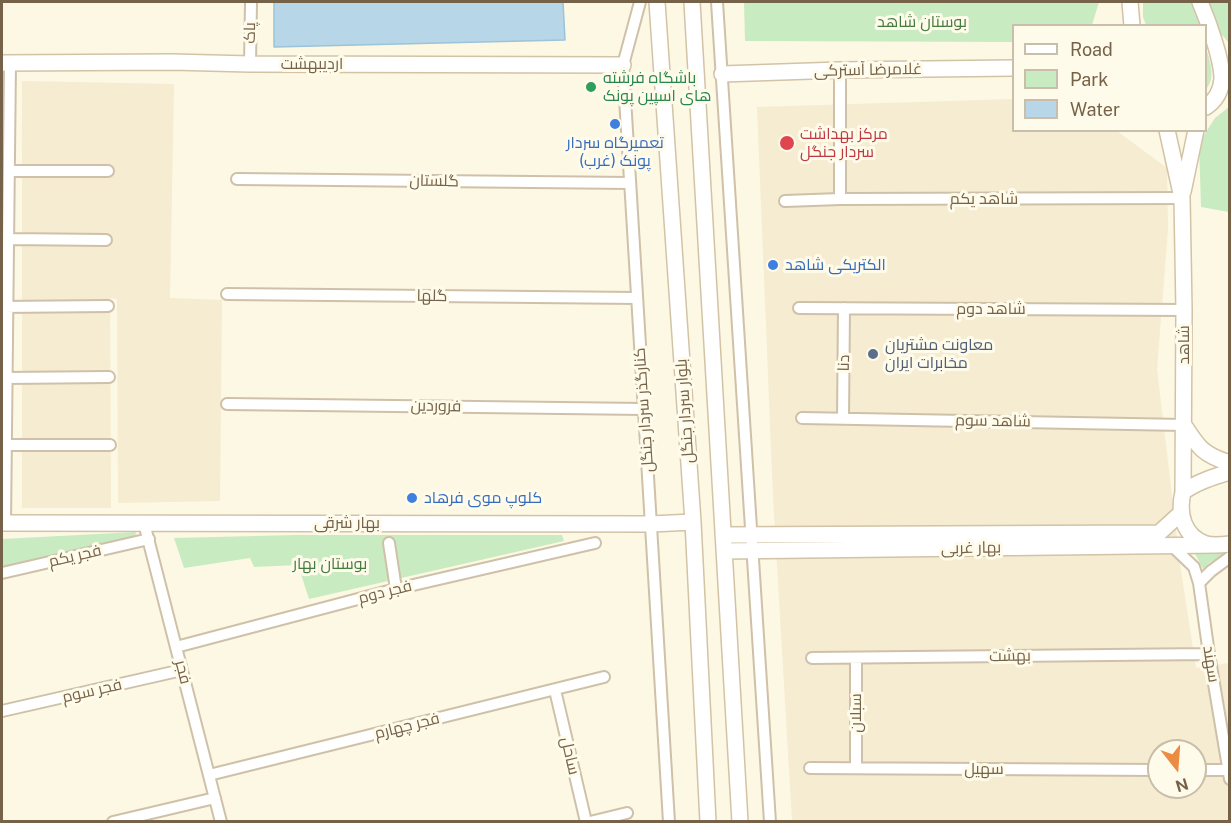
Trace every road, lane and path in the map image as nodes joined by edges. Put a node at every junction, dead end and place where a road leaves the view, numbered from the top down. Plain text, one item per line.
1 (251, 2) edge
2 (640, 2) edge
3 (657, 2) edge
4 (692, 2) edge
5 (717, 2) edge
6 (1130, 2) edge
7 (1200, 2) edge
8 (1132, 24) edge
9 (1223, 58) edge
10 (6, 63) edge
11 (250, 64) junction
12 (623, 65) junction
13 (1012, 68) edge
14 (840, 70) junction
15 (722, 74) junction
16 (1224, 90) edge
17 (1207, 108) edge
18 (1167, 132) edge
19 (1196, 132) edge
20 (9, 171) junction
21 (108, 171) dead end
22 (237, 180) dead end
23 (630, 183) junction
24 (1182, 198) junction
25 (840, 199) junction
26 (785, 201) dead end
27 (8, 240) junction
28 (106, 240) dead end
29 (227, 294) dead end
30 (637, 298) junction
31 (108, 306) dead end
32 (5, 307) edge
33 (799, 308) dead end
34 (844, 308) junction
35 (1184, 310) junction
36 (109, 377) dead end
37 (7, 378) junction
38 (228, 404) dead end
39 (644, 409) junction
40 (802, 418) dead end
41 (843, 418) junction
42 (1184, 425) junction
43 (6, 445) junction
44 (110, 445) dead end
45 (1230, 464) edge
46 (1230, 472) edge
47 (1183, 492) junction
48 (1181, 513) junction
49 (693, 522) junction
50 (3, 523) edge
51 (144, 523) junction
52 (651, 524) junction
53 (723, 535) junction
54 (148, 539) junction
55 (389, 543) dead end
56 (595, 543) dead end
57 (752, 543) junction
58 (1224, 545) edge
59 (1172, 546) junction
60 (724, 551) junction
61 (1230, 557) edge
62 (2, 573) edge
63 (1199, 583) junction
64 (396, 589) junction
65 (176, 646) junction
66 (1209, 654) junction
67 (812, 658) dead end
68 (856, 658) junction
69 (182, 670) junction
70 (604, 677) dead end
71 (555, 690) junction
72 (2, 711) edge
73 (810, 768) dead end
74 (856, 768) junction
75 (1147, 770) edge
76 (1207, 771) edge
77 (1229, 773) edge
78 (209, 775) junction
79 (215, 798) junction
80 (627, 813) dead end
81 (113, 822) edge
82 (221, 822) edge
83 (588, 822) edge
84 (669, 822) edge
85 (708, 822) edge
86 (740, 822) edge
87 (770, 822) edge

1 - 11 street, پاک
2 - 12 street, کنارگذر سردار جنگل
3 - 49 street, بلوار سردار جنگل
4 - 53 street, بلوار سردار جنگل
5 - 15 street
6 - 8 street
7 - 9 street
9 - 16 street
10 - 11 street, اردیبهشت
10 - 20 street
11 - 12 street, اردیبهشت
12 - 23 street, کنارگذر سردار جنگل
13 - 14 street, غلامرضا آسترکی
14 - 15 street, غلامرضا آسترکی
14 - 25 street
15 - 57 street
16 - 17 street
18 - 24 street, شاهد
19 - 24 street, شاهد
20 - 21 street
20 - 27 street
22 - 23 street, گلستان
23 - 30 street, کنارگذر سردار جنگل
24 - 25 street, شاهد یکم
24 - 35 street, شاهد
25 - 26 street, شاهد یکم
27 - 28 street
27 - 32 street
29 - 30 street, گلها
30 - 39 street, کنارگذر سردار جنگل
31 - 32 street
32 - 37 street
33 - 34 street, شاهد دوم
34 - 35 street, شاهد دوم
34 - 41 street, دنا
35 - 42 street, شاهد
36 - 37 street
37 - 43 street
38 - 39 street, فروردین
39 - 52 street, کنارگذر سردار جنگل
40 - 41 street, شاهد سوم
41 - 42 street, شاهد سوم
42 - 45 street
42 - 47 street, شاهد
43 - 44 street
43 - 50 street
46 - 47 street
47 - 48 street, شاهد
48 - 57 street, بهار غربی
48 - 58 street
49 - 52 street, بهار شرقی
49 - 85 street, بلوار سردار جنگل
50 - 51 street, بهار شرقی
51 - 52 street, بهار شرقی
51 - 54 street, فجر
52 - 84 street, کنارگذر سردار جنگل
53 - 57 street, بهار غربی
53 - 60 street, بلوار سردار جنگل
54 - 62 street, فجر یکم
54 - 65 street, فجر
55 - 64 street
56 - 64 street, فجر دوم
57 - 59 street, بهار غربی
57 - 60 street, بهار غربی
57 - 87 street
58 - 59 street, بهار غربی
59 - 63 street
60 - 86 street, بلوار سردار جنگل
61 - 63 street
63 - 66 street, سهند
64 - 65 street, فجر دوم
65 - 69 street, فجر
66 - 68 street, بهشت
66 - 77 street, سهند
67 - 68 street, بهشت
68 - 74 street, سبلان
69 - 72 street, فجر سوم
69 - 78 street, فجر
70 - 71 street, فجر چهارم
71 - 78 street, فجر چهارم
71 - 83 street, ساحل
73 - 74 street, سهیل
74 - 75 street, سهیل
76 - 77 street
78 - 79 street, فجر
79 - 81 street
79 - 82 street, فجر
80 - 83 street

